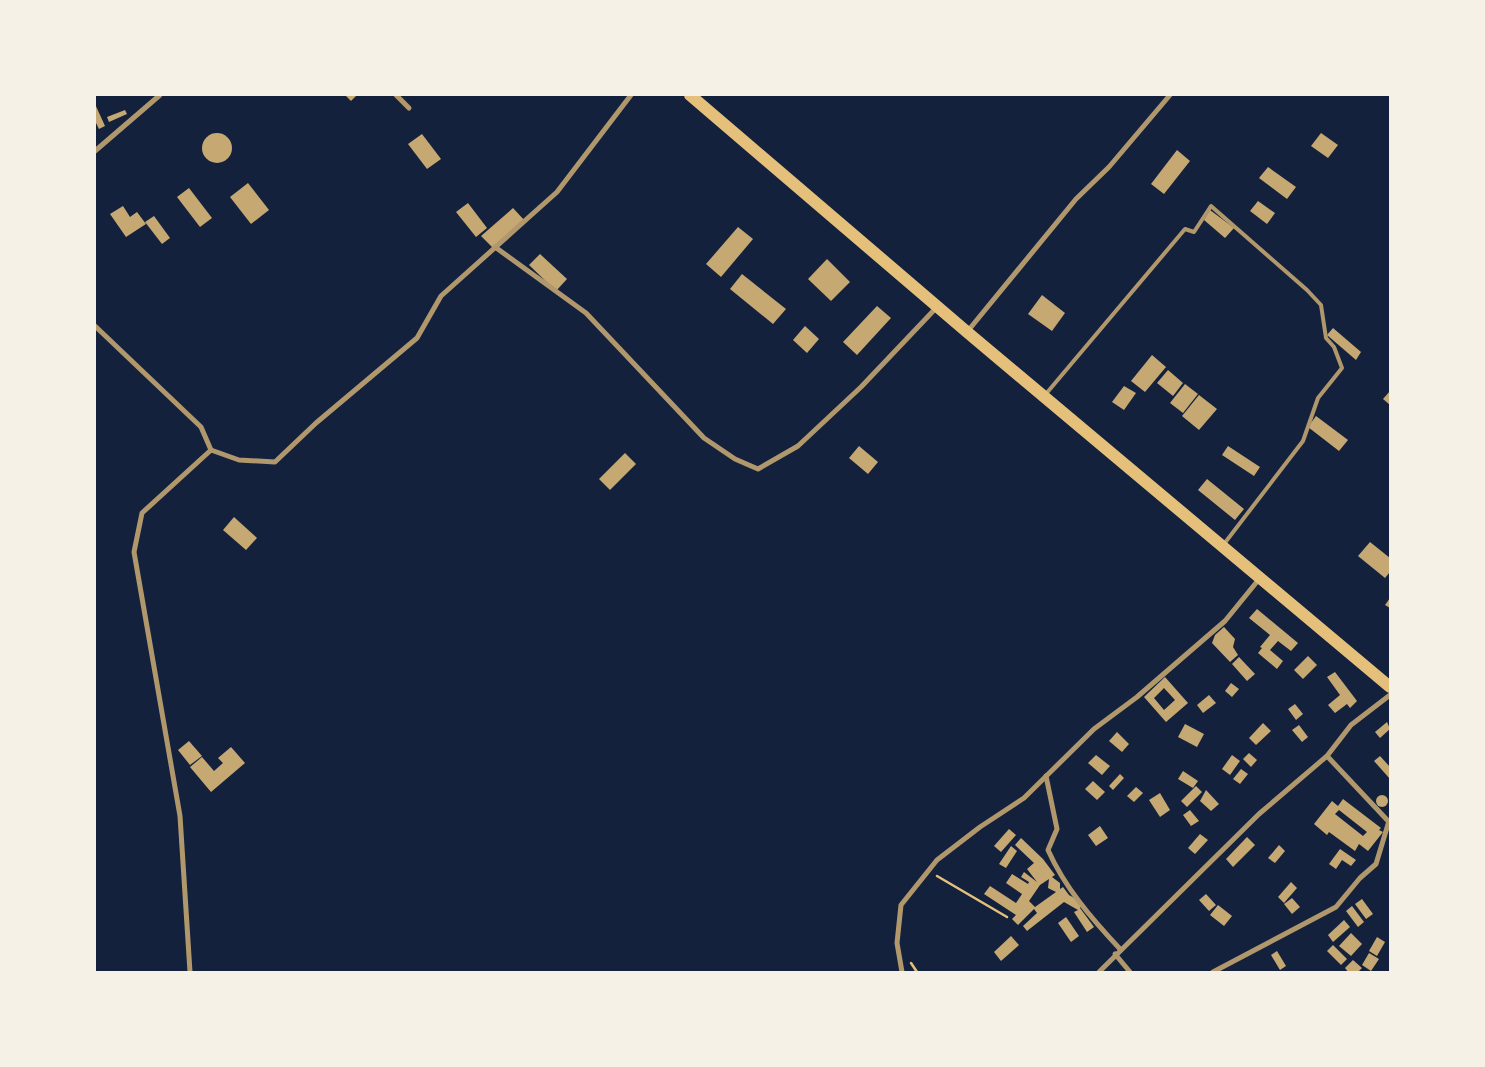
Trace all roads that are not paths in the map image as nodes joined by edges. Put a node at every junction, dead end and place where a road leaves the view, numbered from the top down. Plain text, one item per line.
1 (160, 95) edge
2 (396, 95) edge
3 (631, 95) edge
4 (690, 95) edge
5 (1170, 95) edge
6 (409, 108) dead end
7 (95, 151) edge
8 (495, 247) junction
9 (937, 306) junction
10 (95, 326) edge
11 (967, 332) junction
12 (1044, 396) junction
13 (211, 450) junction
14 (1222, 546) junction
15 (1260, 578) junction
16 (1390, 687) edge
17 (1390, 695) edge
18 (1327, 756) junction
19 (1046, 776) junction
20 (1389, 822) edge
21 (1120, 949) junction
22 (1115, 954) junction
23 (190, 972) edge
24 (902, 972) edge
25 (1099, 972) edge
26 (1130, 972) edge
27 (1213, 972) edge

1 - 7 street
2 - 6 street
3 - 8 street
4 - 9 main road
5 - 11 street
8 - 9 street
8 - 13 street
9 - 11 main road
10 - 13 street
11 - 12 main road
12 - 14 main road
12 - 14 lane
13 - 23 street
14 - 15 main road
15 - 16 main road
15 - 19 street
17 - 18 street
18 - 20 street
18 - 21 street
19 - 21 street
19 - 24 street
20 - 27 street
21 - 22 street
22 - 25 street
22 - 26 street

